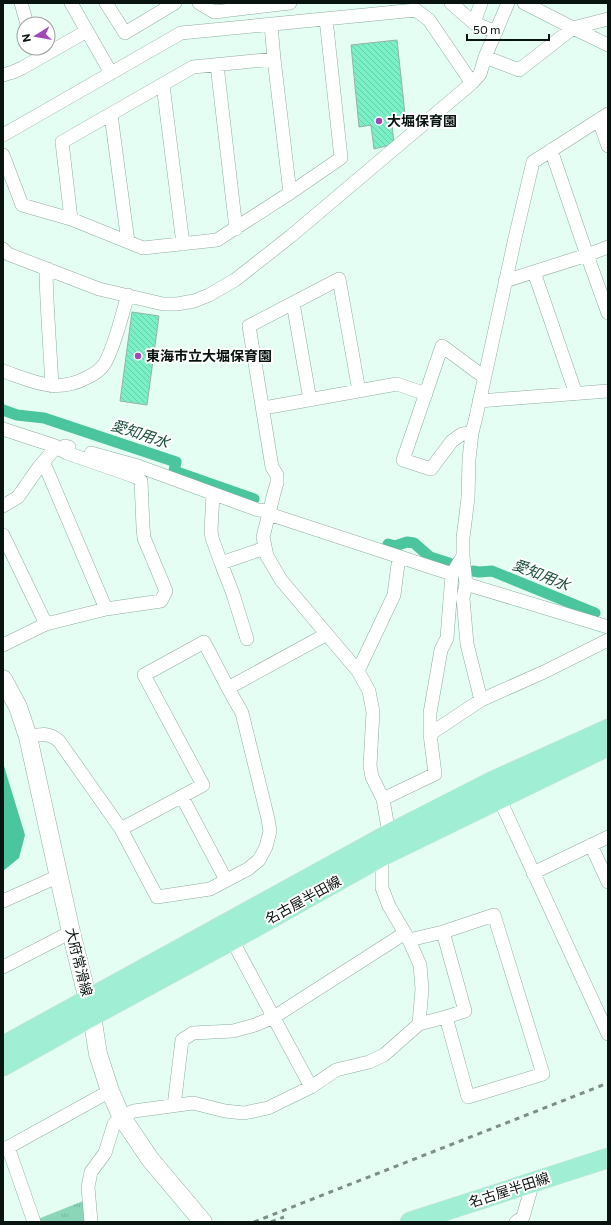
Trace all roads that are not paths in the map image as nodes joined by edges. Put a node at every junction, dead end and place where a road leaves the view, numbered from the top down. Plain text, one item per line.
1 (22, 3) edge
2 (71, 3) edge
3 (106, 3) edge
4 (175, 3) edge
5 (199, 3) edge
6 (290, 3) edge
7 (451, 3) edge
8 (481, 3) edge
9 (508, 3) edge
10 (524, 3) edge
11 (237, 6) edge
12 (25, 16) edge
13 (326, 19) junction
14 (608, 19) edge
15 (474, 23) junction
16 (271, 24) junction
17 (572, 28) junction
18 (86, 31) junction
19 (496, 32) junction
20 (56, 44) edge
21 (608, 45) edge
22 (32, 56) edge
23 (485, 57) junction
24 (274, 59) junction
25 (217, 65) junction
26 (111, 73) junction
27 (3, 74) edge
28 (472, 83) junction
29 (163, 85) junction
30 (111, 115) junction
31 (603, 117) edge
32 (3, 135) edge
33 (608, 146) edge
34 (551, 150) junction
35 (3, 154) edge
36 (290, 193) junction
37 (72, 219) junction
38 (236, 229) junction
39 (128, 242) junction
40 (183, 244) junction
41 (608, 246) edge
42 (3, 249) edge
43 (587, 255) junction
44 (48, 269) junction
45 (534, 272) junction
46 (506, 281) junction
47 (128, 295) junction
48 (294, 303) junction
49 (608, 313) edge
50 (3, 371) edge
51 (484, 377) junction
52 (52, 386) junction
53 (359, 391) junction
54 (608, 392) edge
55 (426, 394) junction
56 (576, 394) junction
57 (310, 400) junction
58 (479, 401) junction
59 (264, 408) junction
60 (3, 429) edge
61 (472, 433) junction
62 (59, 448) junction
63 (42, 465) junction
64 (213, 494) junction
65 (3, 506) edge
66 (270, 512) junction
67 (3, 535) edge
68 (265, 548) junction
69 (463, 556) junction
70 (221, 563) junction
71 (398, 564) dead end
72 (452, 574) junction
73 (466, 584) junction
74 (106, 609) junction
75 (46, 624) junction
76 (608, 626) edge
77 (327, 634) junction
78 (247, 639) dead end
79 (608, 640) edge
80 (3, 645) edge
81 (358, 671) junction
82 (3, 679) edge
83 (228, 688) junction
84 (481, 700) junction
85 (608, 729) edge
86 (430, 734) junction
87 (28, 737) junction
88 (608, 746) edge
89 (182, 797) junction
90 (383, 799) junction
91 (500, 800) junction
92 (121, 829) junction
93 (389, 834) junction
94 (608, 837) edge
95 (591, 845) junction
96 (382, 856) junction
97 (533, 873) junction
98 (59, 876) junction
99 (226, 880) junction
100 (608, 882) edge
101 (3, 901) edge
102 (71, 932) junction
103 (443, 932) junction
104 (407, 936) junction
105 (232, 940) junction
106 (3, 967) edge
107 (90, 1007) junction
108 (274, 1017) junction
109 (446, 1017) junction
110 (420, 1024) junction
111 (608, 1034) edge
112 (3, 1046) edge
113 (3, 1066) edge
114 (311, 1087) junction
115 (110, 1091) junction
116 (174, 1106) junction
117 (121, 1116) junction
118 (5, 1149) edge
119 (608, 1158) edge
120 (533, 1182) junction
121 (522, 1220) edge
122 (34, 1222) edge
123 (91, 1222) edge
124 (203, 1222) edge
125 (410, 1222) edge

1 - 12 street
2 - 18 street
3 - 4 street
5 - 11 street
6 - 11 street
7 - 15 street
8 - 15 street
9 - 19 street
10 - 17 street
13 - 16 street
13 - 28 street
13 - 36 street
14 - 17 street
15 - 19 street
16 - 24 street
16 - 26 street
17 - 21 street
17 - 23 street
18 - 20 street
18 - 26 street
19 - 23 street
22 - 27 street
23 - 28 street
24 - 25 street
24 - 36 street
25 - 29 street
25 - 38 street
26 - 32 street
28 - 47 street
29 - 30 street
29 - 40 street
30 - 37 street
30 - 39 street
31 - 33 street
31 - 34 street
34 - 43 street
34 - 46 street
35 - 37 street
36 - 38 street
37 - 39 street
38 - 40 street
39 - 40 street
41 - 43 street
42 - 44 street
43 - 45 street
43 - 49 street
44 - 47 street
44 - 52 street
45 - 46 street
45 - 56 street
46 - 51 street
47 - 52 street
48 - 53 street
48 - 57 street
48 - 59 street
50 - 52 street
51 - 55 street
51 - 58 street
53 - 55 street
53 - 57 street
54 - 56 street
55 - 61 street
56 - 58 street
57 - 59 street
58 - 61 street
59 - 66 street
60 - 62 street
61 - 69 street
62 - 63 street
62 - 64 street
62 - 74 street
63 - 65 street
63 - 74 street
64 - 66 street
64 - 70 street
66 - 68 street
66 - 72 street
67 - 75 street
68 - 70 street
68 - 77 street
69 - 72 street
69 - 73 street
70 - 78 street
71 - 81 street
72 - 86 street
73 - 76 street
73 - 84 street
74 - 75 street
75 - 80 street
77 - 81 street
77 - 83 street
79 - 84 street
81 - 90 street
82 - 87 main road, 大府常滑線
83 - 89 street
83 - 99 street
84 - 86 street
85 - 93 main road, 名古屋半田線
86 - 90 street
87 - 92 street
87 - 98 main road, 大府常滑線
88 - 91 main road, 名古屋半田線
89 - 92 street
89 - 99 street
90 - 93 street
91 - 96 main road, 名古屋半田線
91 - 97 street
92 - 99 street
93 - 96 street
93 - 107 main road, 名古屋半田線
94 - 95 street
95 - 97 street
95 - 100 street
96 - 104 street
96 - 105 main road, 名古屋半田線
97 - 111 street
98 - 101 street
98 - 102 main road, 大府常滑線
102 - 106 street
102 - 107 main road, 大府常滑線
103 - 104 street
103 - 109 street
103 - 109 street
104 - 108 street
104 - 110 street
105 - 107 main road, 名古屋半田線
105 - 108 street
107 - 112 main road, 名古屋半田線
107 - 113 main road, 名古屋半田線
107 - 115 main road, 大府常滑線
108 - 114 street
108 - 116 street
109 - 110 street
110 - 114 street
114 - 116 street
115 - 117 main road, 大府常滑線
115 - 118 street
116 - 117 street
117 - 123 street
117 - 124 main road, 大府常滑線
118 - 122 street
119 - 120 main road, 名古屋半田線
120 - 121 street
120 - 125 main road, 名古屋半田線

